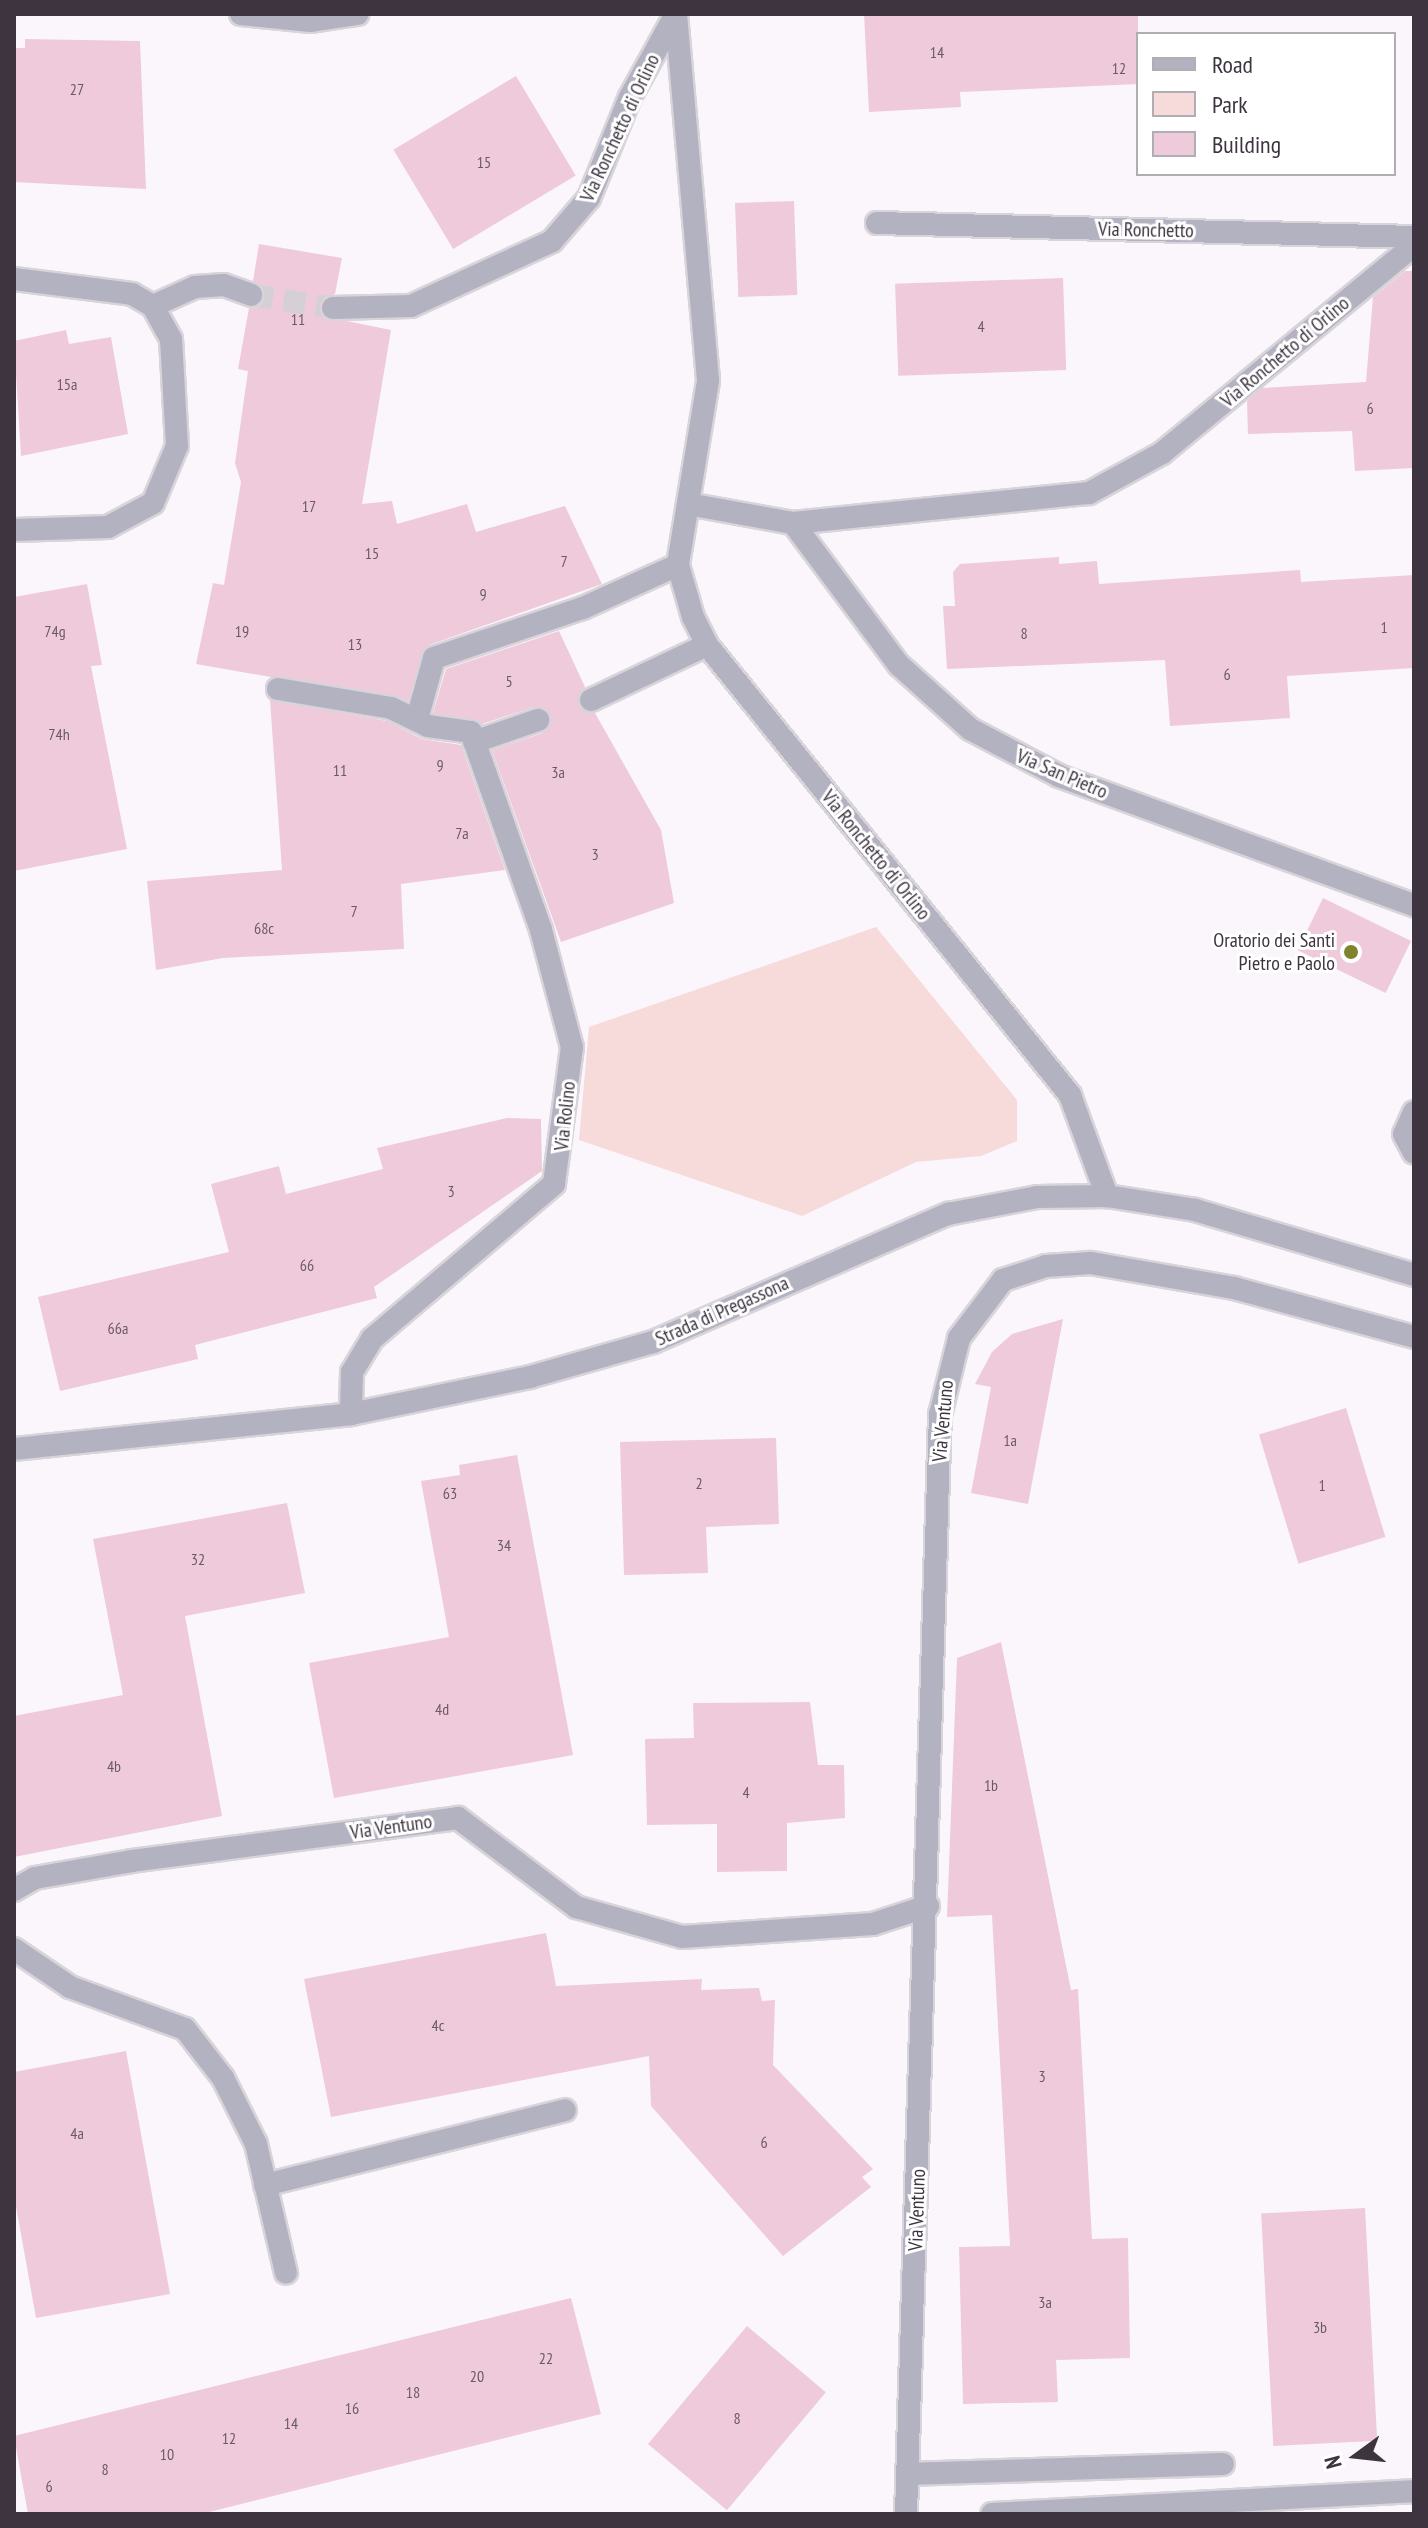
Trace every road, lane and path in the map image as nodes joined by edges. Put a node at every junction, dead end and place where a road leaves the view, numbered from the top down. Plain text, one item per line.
1 (241, 14) edge
2 (357, 14) edge
3 (676, 14) edge
4 (877, 223) dead end
5 (1414, 237) edge
6 (1414, 245) edge
7 (14, 279) edge
8 (251, 295) tunnel mouth
9 (153, 306) junction
10 (333, 308) tunnel mouth
11 (688, 504) junction
12 (793, 523) junction
13 (14, 530) edge
14 (678, 565) junction
15 (707, 645) junction
16 (278, 689) dead end
17 (591, 700) dead end
18 (417, 719) junction
19 (538, 720) dead end
20 (474, 742) junction
21 (1414, 905) edge
22 (1414, 1112) edge
23 (1414, 1153) edge
24 (1107, 1196) junction
25 (1414, 1275) edge
26 (1414, 1337) edge
27 (351, 1414) junction
28 (14, 1449) edge
29 (14, 1890) edge
30 (928, 1906) junction
31 (14, 1949) edge
32 (565, 2110) dead end
33 (265, 2185) junction
34 (286, 2273) dead end
35 (1223, 2464) dead end
36 (907, 2474) junction
37 (1414, 2491) edge
38 (906, 2514) edge
39 (992, 2514) edge

1 - 2 street
3 - 10 street, Via Ronchetto di Orlino
3 - 11 street, Via Ronchetto di Orlino
4 - 5 street, Via Ronchetto
6 - 12 street, Via Ronchetto di Orlino
7 - 9 street
8 - 9 street
9 - 13 street
11 - 12 street, Via Ronchetto di Orlino
11 - 14 street, Via Ronchetto di Orlino
12 - 21 street, Via San Pietro
14 - 15 street, Via Ronchetto di Orlino
14 - 18 street
15 - 17 street
15 - 24 street, Via Ronchetto di Orlino
16 - 18 street
18 - 20 street
19 - 20 street
20 - 27 street, Via Rolino
22 - 23 street
24 - 25 street, Strada di Pregassona
24 - 27 street, Strada di Pregassona
26 - 30 street, Via Ventuno
27 - 28 street, Strada di Pregassona
29 - 30 street, Via Ventuno
30 - 36 street, Via Ventuno
31 - 33 street
32 - 33 street
33 - 34 street
35 - 36 street
36 - 38 street, Via Ventuno
37 - 39 street

